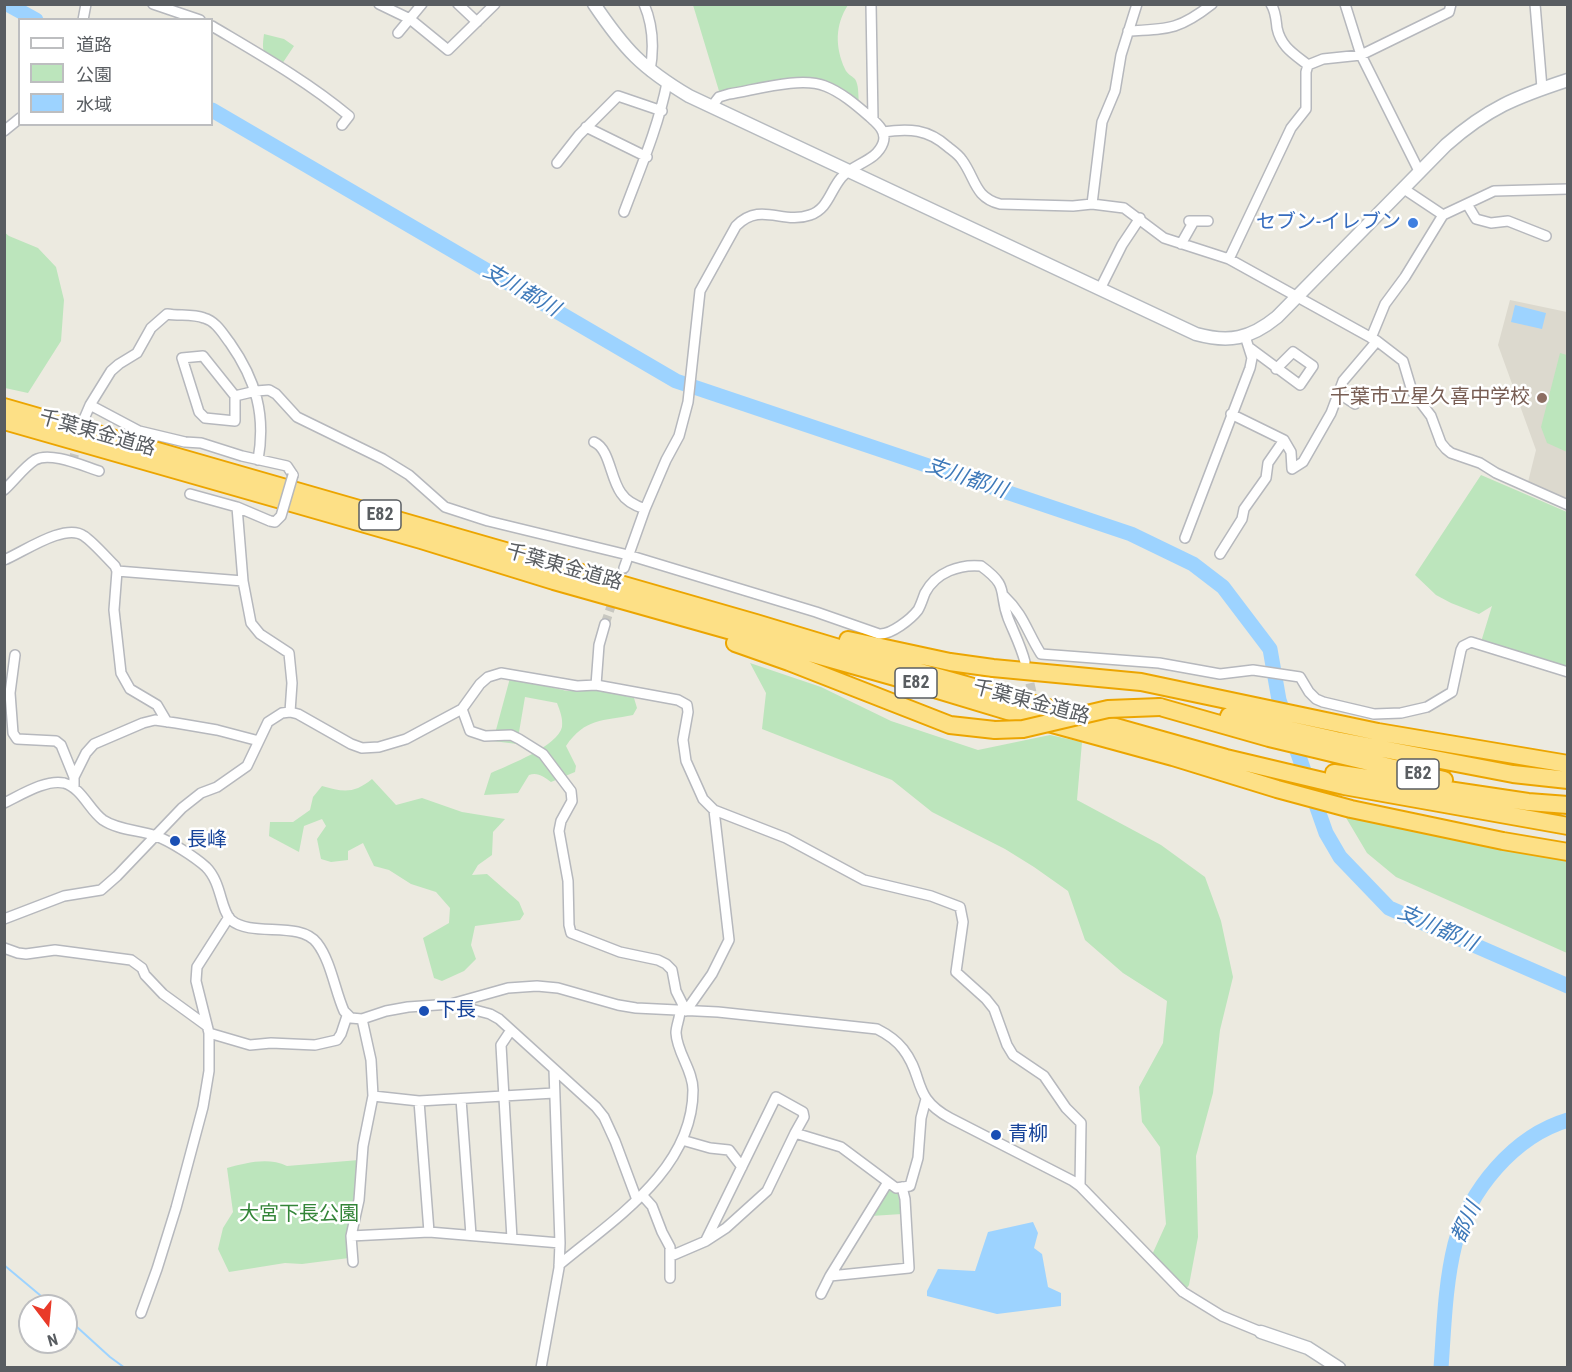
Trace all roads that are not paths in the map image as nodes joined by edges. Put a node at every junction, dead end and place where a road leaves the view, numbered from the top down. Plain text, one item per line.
1 (153, 4) edge
2 (379, 4) edge
3 (422, 4) edge
4 (458, 4) edge
5 (495, 4) edge
6 (594, 4) edge
7 (644, 4) edge
8 (871, 4) edge
9 (1137, 4) edge
10 (1212, 4) edge
11 (1271, 4) edge
12 (1346, 4) edge
13 (1451, 4) edge
14 (1535, 4) edge
15 (194, 18) edge
16 (410, 19) junction
17 (477, 22) junction
18 (213, 27) edge
19 (1128, 32) junction
20 (398, 33) dead end
21 (1361, 55) junction
22 (1308, 65) junction
23 (650, 71) junction
24 (1568, 80) edge
25 (667, 83) junction
26 (1542, 88) junction
27 (712, 106) junction
28 (662, 111) junction
29 (18, 120) edge
30 (873, 120) junction
31 (342, 125) dead end
32 (586, 127) junction
33 (4, 131) edge
34 (883, 132) junction
35 (647, 157) junction
36 (557, 163) dead end
37 (850, 170) junction
38 (1420, 173) junction
39 (1404, 189) junction
40 (1568, 189) edge
41 (1092, 204) junction
42 (1467, 204) junction
43 (624, 212) dead end
44 (1443, 215) junction
45 (1140, 218) junction
46 (1208, 221) dead end
47 (1546, 236) dead end
48 (1181, 244) junction
49 (1229, 259) junction
50 (1100, 289) junction
51 (1297, 297) junction
52 (1245, 336) junction
53 (1374, 340) junction
54 (1250, 348) junction
55 (1276, 369) dead end
56 (256, 391) junction
57 (1338, 393) junction
58 (235, 396) junction
59 (1355, 404) dead end
60 (90, 405) junction
61 (4, 407) edge
62 (1231, 414) junction
63 (84, 419) dead end
64 (4, 420) edge
65 (1284, 440) junction
66 (594, 442) dead end
67 (258, 460) junction
68 (99, 471) dead end
69 (4, 490) edge
70 (190, 494) dead end
71 (1568, 505) edge
72 (237, 507) junction
73 (645, 510) junction
74 (1185, 538) dead end
75 (1220, 554) dead end
76 (628, 555) junction
77 (4, 560) edge
78 (624, 568) tunnel mouth
79 (117, 571) junction
80 (243, 581) junction
81 (554, 581) junction
82 (1004, 596) junction
83 (756, 623) junction
84 (604, 624) tunnel mouth
85 (15, 655) dead end
86 (1025, 662) tunnel mouth
87 (1568, 672) edge
88 (596, 685) junction
89 (1160, 707) junction
90 (462, 709) junction
91 (290, 712) junction
92 (166, 722) junction
93 (1334, 731) junction
94 (259, 741) junction
95 (1568, 764) edge
96 (1271, 765) junction
97 (1568, 780) edge
98 (74, 782) junction
99 (4, 802) edge
100 (1568, 806) edge
101 (714, 810) junction
102 (1568, 825) edge
103 (156, 836) junction
104 (1568, 852) edge
105 (229, 917) junction
106 (4, 919) edge
107 (4, 948) edge
108 (452, 1004) junction
109 (683, 1011) junction
110 (347, 1016) junction
111 (362, 1019) junction
112 (208, 1029) junction
113 (511, 1030) junction
114 (554, 1069) junction
115 (554, 1093) junction
116 (373, 1096) junction
117 (504, 1096) junction
118 (461, 1099) junction
119 (926, 1099) junction
120 (419, 1101) junction
121 (795, 1133) junction
122 (682, 1140) junction
123 (742, 1167) junction
124 (888, 1182) junction
125 (1080, 1186) junction
126 (902, 1187) junction
127 (640, 1198) junction
128 (429, 1232) junction
129 (471, 1235) junction
130 (351, 1236) junction
131 (512, 1239) junction
132 (706, 1241) junction
133 (560, 1243) junction
134 (671, 1256) junction
135 (353, 1262) dead end
136 (559, 1265) junction
137 (830, 1276) junction
138 (670, 1278) dead end
139 (821, 1294) dead end
140 (141, 1312) dead end
141 (1261, 1332) joint
142 (541, 1368) edge
143 (1339, 1368) edge

1 - 15 street
2 - 16 street
3 - 16 street
4 - 17 street
5 - 17 street
6 - 23 street
7 - 23 street
8 - 30 street
9 - 19 street
10 - 19 street
11 - 22 street
12 - 21 street
13 - 21 street
14 - 26 street
16 - 17 street
16 - 20 street
18 - 31 street
19 - 41 street
21 - 22 street
21 - 38 street
22 - 49 street
23 - 25 street
24 - 26 street
25 - 27 street
25 - 28 street
26 - 38 street
27 - 30 street
27 - 37 street
28 - 32 street
28 - 35 street
29 - 33 street
30 - 34 street
32 - 35 street
32 - 36 street
34 - 37 street
34 - 41 street
35 - 43 street
37 - 50 street
37 - 73 street
38 - 39 street
39 - 44 street
39 - 51 street
40 - 42 street
41 - 45 street
42 - 44 street
42 - 47 street
44 - 53 street
45 - 48 street
45 - 50 street
46 - 48 street
48 - 49 street
49 - 51 street
50 - 52 street
51 - 52 street
51 - 53 street
52 - 54 street
53 - 57 street
53 - 71 street
54 - 55 street
54 - 62 street
56 - 58 street
56 - 60 street
56 - 67 street
56 - 76 street
57 - 59 street
57 - 65 street
58 - 58 street
60 - 63 street
60 - 67 street
61 - 83 highway, 千葉東金道路 / E82
62 - 65 street
62 - 74 street
64 - 81 highway, 千葉東金道路 / E82
65 - 75 street
66 - 73 street
67 - 72 street, bridge
68 - 69 street
70 - 72 street
72 - 80 street
73 - 76 street
76 - 78 street
76 - 82 street
77 - 79 street
79 - 80 street
79 - 92 street
80 - 91 street
81 - 89 highway, E82, bridge
81 - 104 highway, E82
82 - 86 street
82 - 87 street
83 - 93 highway
83 - 96 highway, 千葉東金道路 / E82
84 - 88 street
85 - 98 street
88 - 90 street
88 - 101 street
89 - 93 highway
89 - 100 highway, E82
90 - 91 street
90 - 109 street
91 - 94 street
92 - 94 street
92 - 98 street
93 - 95 highway
93 - 97 highway
94 - 103 street
96 - 100 highway, E82
96 - 102 highway, E82
98 - 99 street
98 - 103 street
101 - 109 street
101 - 125 street
103 - 105 street
103 - 106 street
105 - 110 street
105 - 112 street
107 - 112 street
108 - 109 street
108 - 111 street
108 - 113 street
109 - 119 street
109 - 122 street
110 - 111 street
110 - 112 street
111 - 116 street
112 - 140 street
113 - 114 street
113 - 117 street
114 - 115 street
114 - 127 street
115 - 117 street
115 - 133 street
116 - 120 street
116 - 130 street
117 - 118 street
117 - 131 street
118 - 120 street
118 - 129 street
119 - 125 street
119 - 126 street
120 - 128 street
121 - 123 street
121 - 124 street
121 - 132 street
122 - 123 street
122 - 127 street
123 - 132 street
124 - 126 street
124 - 137 street
125 - 141 street
126 - 137 street
127 - 134 street
127 - 136 street
128 - 129 street
128 - 130 street
129 - 131 street
130 - 135 street
131 - 133 street
132 - 134 street
133 - 136 street
134 - 138 street
136 - 142 street
137 - 139 street
141 - 143 street

